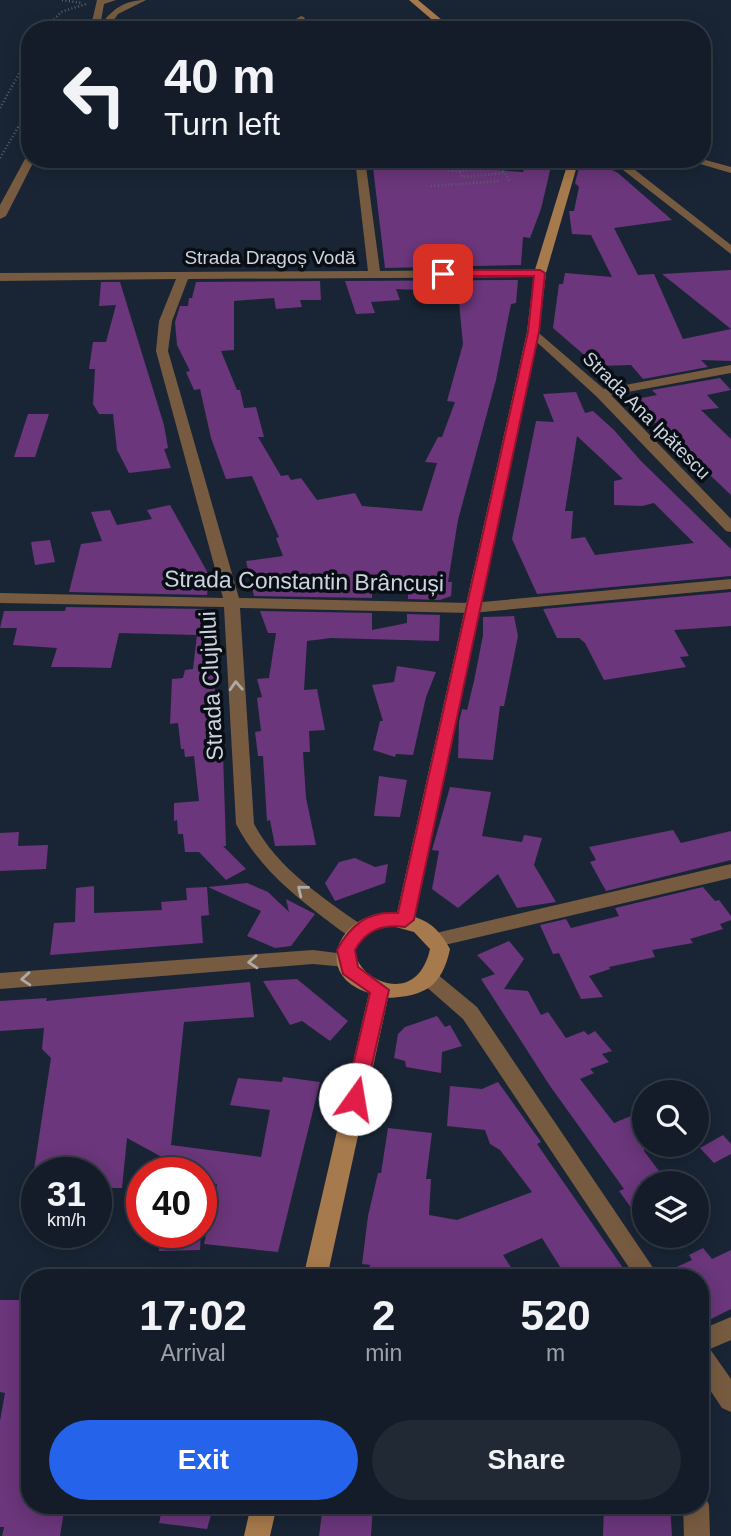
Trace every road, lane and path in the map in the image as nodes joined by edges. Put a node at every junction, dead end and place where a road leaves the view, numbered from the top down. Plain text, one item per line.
1 (62, 0) edge
2 (112, 0) edge
3 (142, 0) edge
4 (413, 0) edge
5 (53, 21) edge
6 (97, 21) edge
7 (108, 21) edge
8 (439, 21) edge
9 (21, 70) edge
10 (0, 108) edge
11 (21, 122) edge
12 (0, 158) edge
13 (711, 165) edge
14 (25, 168) edge
15 (361, 168) edge
16 (446, 168) edge
17 (571, 168) edge
18 (625, 168) edge
19 (731, 170) edge
20 (500, 181) dead end
21 (510, 181) dead end
22 (431, 186) dead end
23 (0, 216) edge
24 (731, 251) edge
25 (540, 273) junction
26 (374, 274) junction
27 (184, 275) junction
28 (0, 277) edge
29 (533, 332) junction
30 (731, 369) edge
31 (601, 393) junction
32 (731, 527) edge
33 (731, 583) edge
34 (0, 598) edge
35 (232, 602) junction
36 (471, 608) junction
37 (731, 871) edge
38 (405, 920) junction
39 (356, 931) junction
40 (436, 940) junction
41 (346, 960) junction
42 (430, 978) junction
43 (0, 981) edge
44 (380, 990) junction
45 (317, 1269) edge
46 (643, 1269) edge
47 (731, 1328) edge
48 (709, 1338) edge
49 (709, 1367) edge
50 (731, 1400) edge
51 (262, 1514) edge
52 (696, 1514) edge
53 (257, 1536) edge
54 (697, 1536) edge

1 - 5 path
2 - 6 street
3 - 7 street
4 - 8 street
9 - 10 path
11 - 12 path
13 - 19 street
14 - 23 street
15 - 26 street
16 - 21 path
17 - 25 street
18 - 24 street
20 - 22 path
25 - 26 street, Strada Dragoș Vodă
25 - 29 street
26 - 27 street, Strada Dragoș Vodă
27 - 28 street, Strada Dragoș Vodă
27 - 35 street, Strada Clujului
29 - 31 street, Strada Ana Ipătescu
29 - 36 street
30 - 31 street
31 - 32 street, Strada Ana Ipătescu
33 - 36 street, Strada Constantin Brâncuși
34 - 35 street, Strada Constantin Brâncuși
35 - 36 street, Strada Constantin Brâncuși
39 -> 35 street, Strada Clujului
36 - 38 street
37 - 40 street
38 - 39 street
38 - 40 street
39 - 41 street
40 - 42 street
41 -> 43 street
41 - 44 street
42 - 44 street
42 - 46 street
44 - 45 street
47 - 48 street
49 - 50 street
51 - 53 street
52 - 54 street

